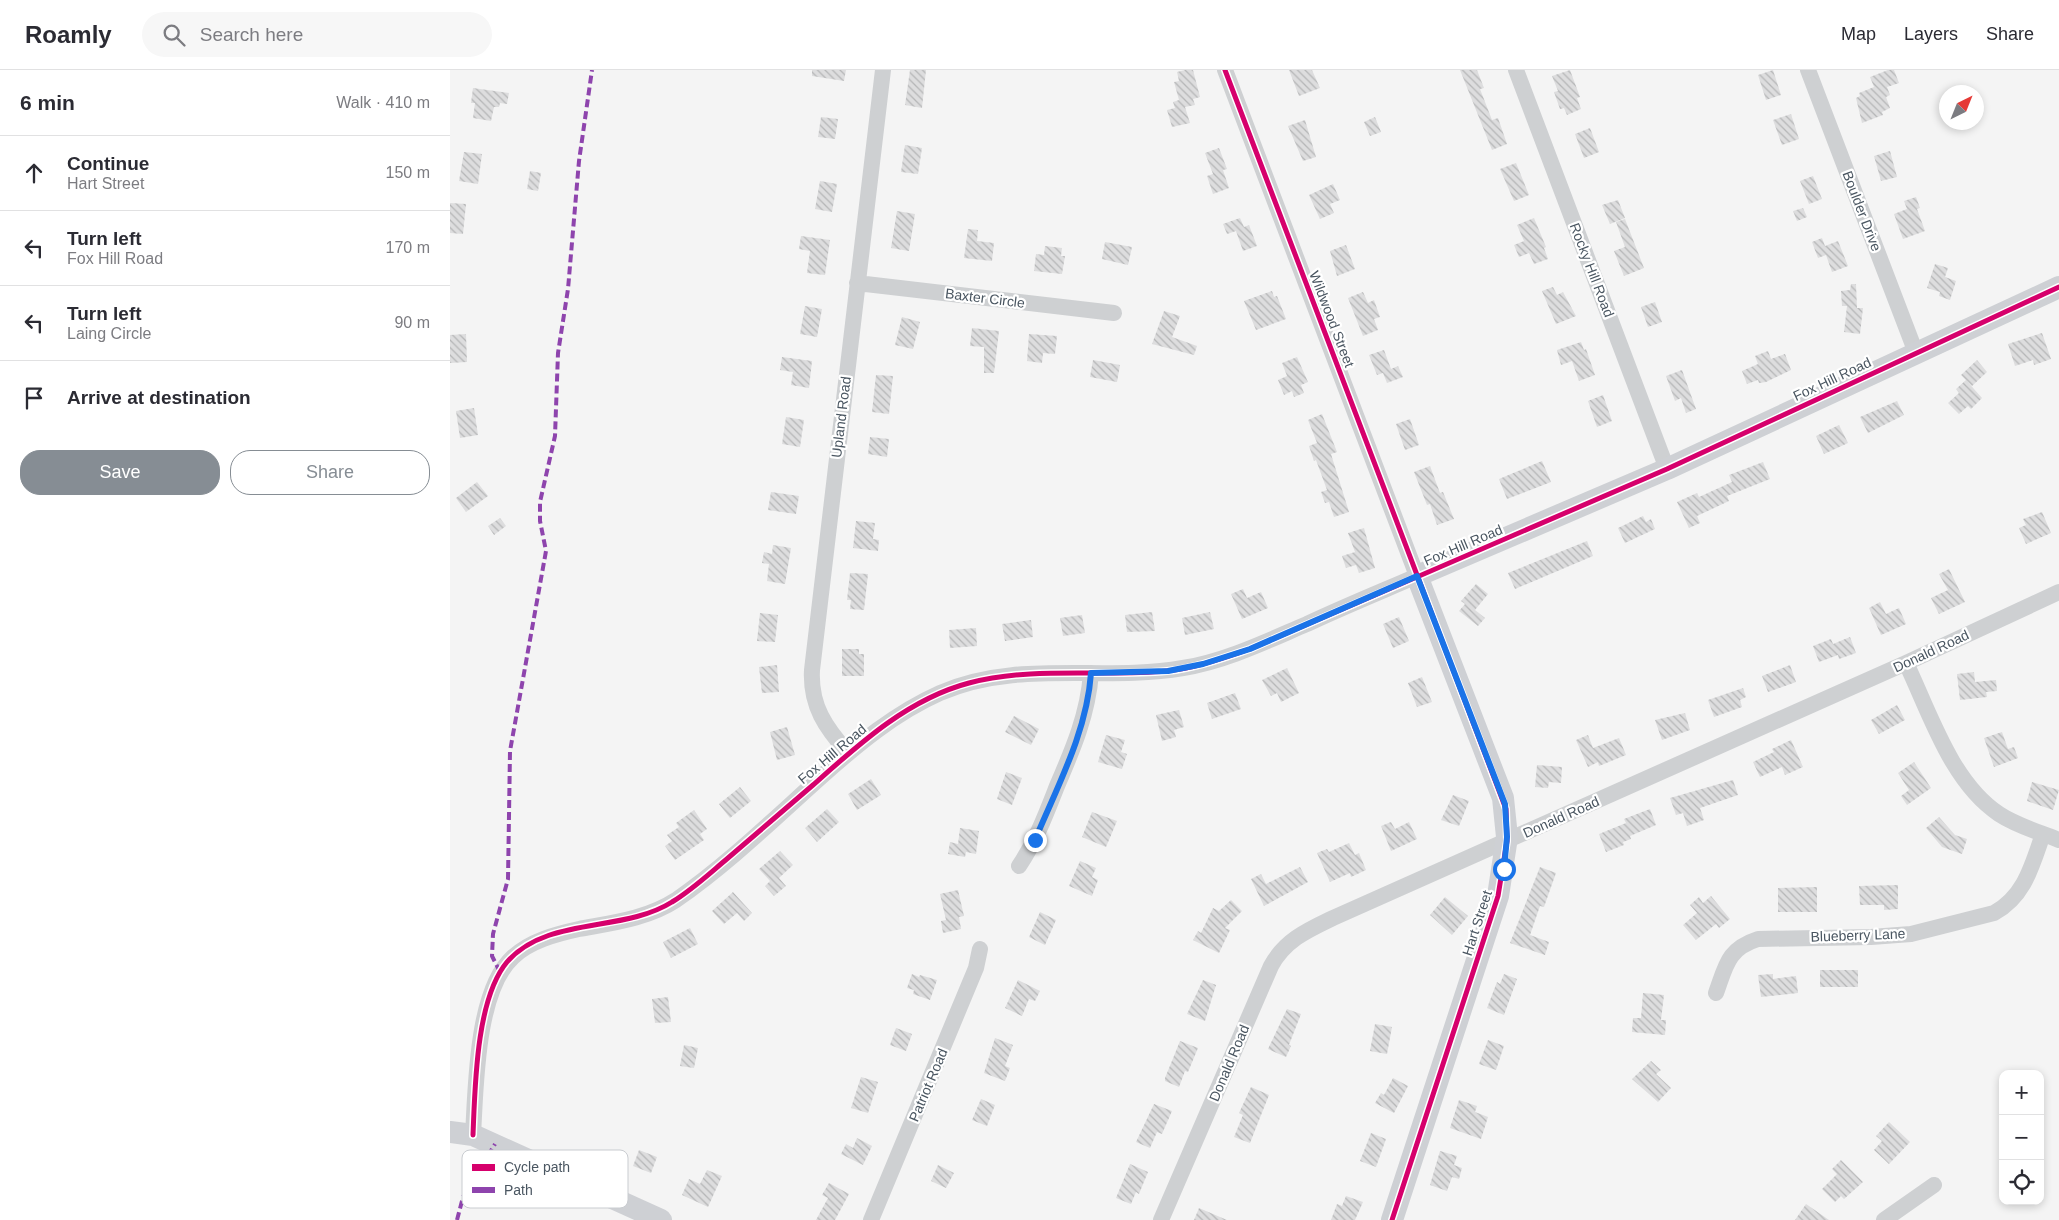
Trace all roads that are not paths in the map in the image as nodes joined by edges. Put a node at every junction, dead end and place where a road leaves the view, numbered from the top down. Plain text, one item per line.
1 (882, 70) edge
2 (1225, 70) edge
3 (1516, 70) edge
4 (1808, 70) edge
5 (857, 283) junction
6 (2059, 287) edge
7 (1114, 313) dead end
8 (1916, 353) junction
9 (1667, 469) junction
10 (1417, 576) junction
11 (2059, 592) edge
12 (1906, 663) junction
13 (1091, 673) junction
14 (848, 753) junction
15 (2043, 834) junction
16 (2059, 840) edge
17 (1507, 841) junction
18 (1019, 866) dead end
19 (980, 949) dead end
20 (1716, 993) dead end
21 (450, 1132) edge
22 (473, 1135) junction
23 (506, 1150) edge
24 (1934, 1185) dead end
25 (628, 1205) edge
26 (661, 1220) edge
27 (872, 1220) edge
28 (1161, 1220) edge
29 (1392, 1220) edge
30 (1884, 1220) edge

1 - 5 street, Upland Road
2 - 10 street, Wildwood Street
3 - 9 street, Rocky Hill Road
4 - 8 street, Boulder Drive
5 - 7 street, Baxter Circle
5 - 14 street, Upland Road
6 - 8 street, Fox Hill Road
8 - 9 street, Fox Hill Road
9 - 10 street, Fox Hill Road
10 - 13 street, Fox Hill Road
10 - 17 street, Hart Street
11 - 12 street, Donald Road
12 - 15 street
12 - 17 street, Donald Road
13 - 14 street, Fox Hill Road
13 - 18 street
14 - 22 street, Fox Hill Road
15 - 16 street
15 - 20 street, Blueberry Lane
17 - 28 street, Donald Road
17 - 29 street, Hart Street
19 - 27 street, Patriot Road
21 - 22 street
22 - 23 street
24 - 30 street
25 - 26 street

